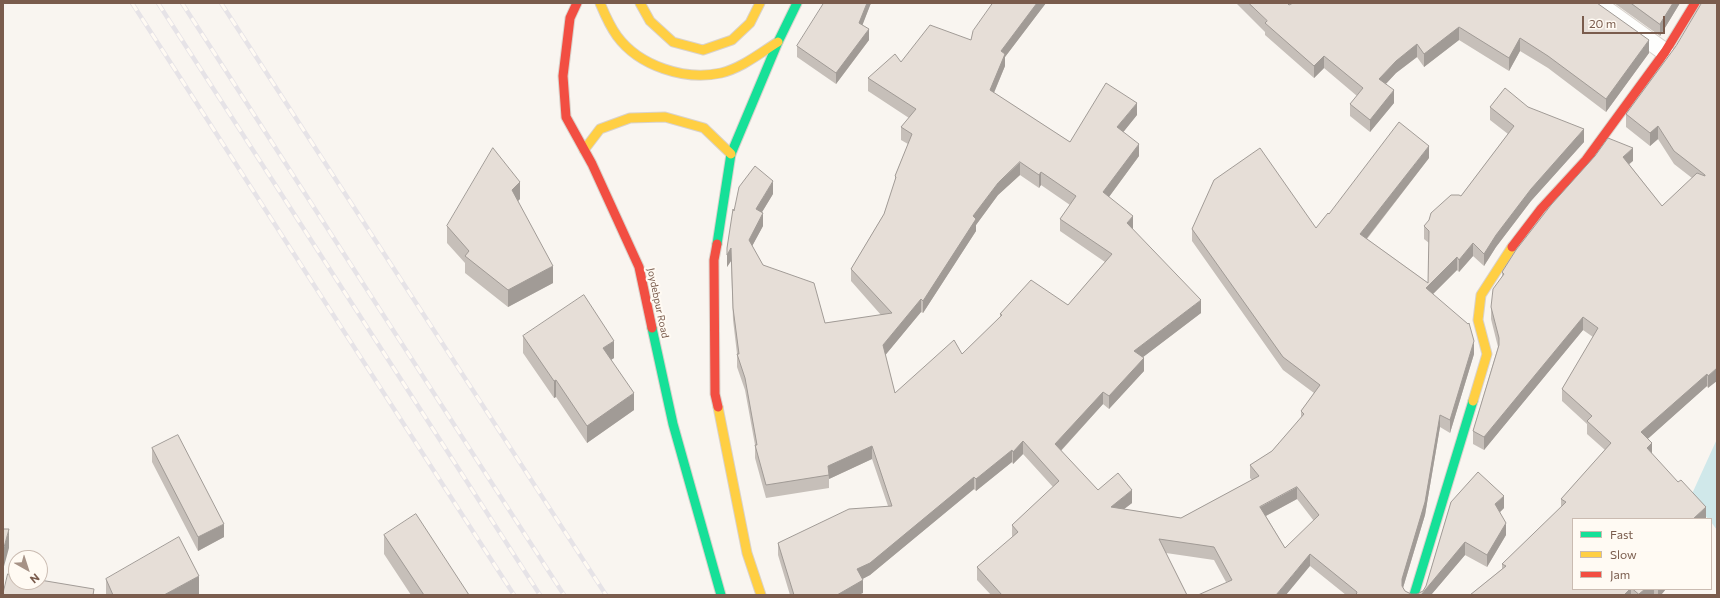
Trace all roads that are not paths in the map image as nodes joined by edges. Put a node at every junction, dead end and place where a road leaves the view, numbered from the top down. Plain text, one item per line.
1 (577, 3) edge
2 (600, 3) edge
3 (640, 3) edge
4 (760, 3) edge
5 (797, 3) edge
6 (1597, 3) edge
7 (1694, 3) edge
8 (778, 42) junction
9 (1665, 52) junction
10 (584, 150) junction
11 (731, 154) junction
12 (721, 595) edge
13 (761, 595) edge
14 (1414, 595) edge

1 - 10 main road, Joydebpur Road
2 - 8 main road
3 - 4 main road
5 - 8 main road
6 - 9 lane
7 - 9 main road
8 - 11 main road
9 - 14 main road
10 - 11 main road
10 - 12 main road, Joydebpur Road
11 - 13 main road

